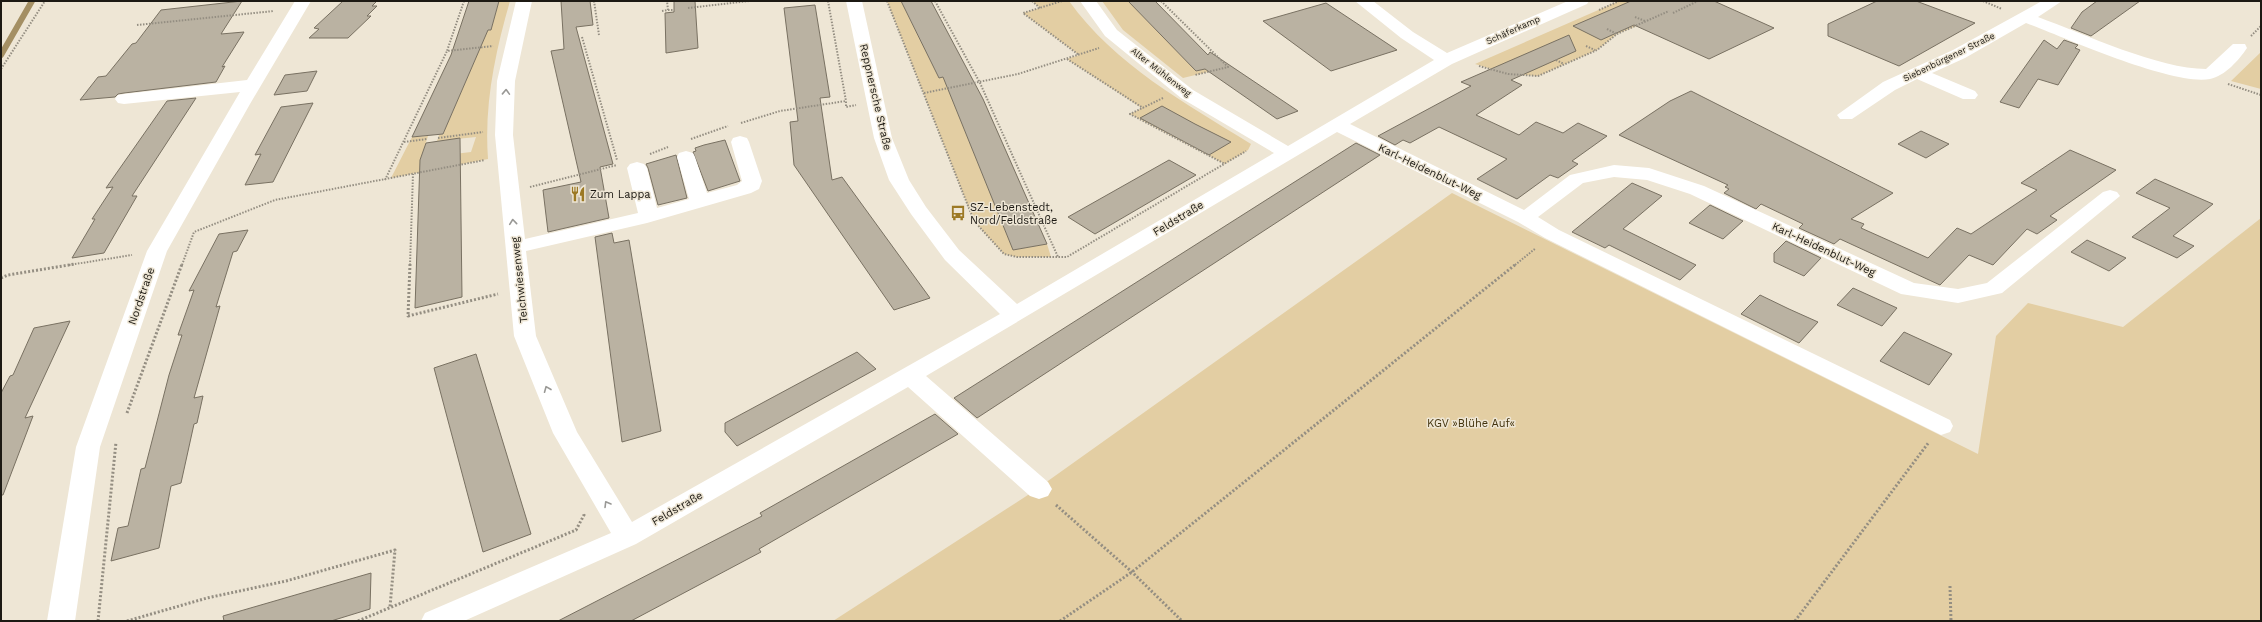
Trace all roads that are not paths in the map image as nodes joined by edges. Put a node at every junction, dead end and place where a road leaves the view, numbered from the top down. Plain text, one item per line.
1 (524, 1) edge
2 (854, 1) edge
3 (1088, 1) edge
4 (1363, 1) edge
5 (1581, 1) edge
6 (2054, 1) edge
7 (301, 5) edge
8 (2027, 18) junction
9 (2239, 48) dead end
10 (1446, 60) junction
11 (1917, 73) junction
12 (252, 85) junction
13 (1969, 95) dead end
14 (124, 99) dead end
15 (1846, 115) dead end
16 (1335, 124) junction
17 (736, 131) road end
18 (681, 148) road end
19 (1287, 153) junction
20 (643, 161) road end
21 (2110, 196) dead end
22 (700, 202) junction
23 (649, 216) junction
24 (1525, 218) junction
25 (516, 247) junction
26 (1015, 315) junction
27 (910, 375) junction
28 (1941, 426) road end
29 (1039, 489) road end
30 (627, 537) junction
31 (61, 621) edge
32 (434, 621) edge

25 -> 1 street, Teichwiesenweg
2 - 26 street, Reppnersche Straße
3 - 19 street, Alter Mühlenweg
4 - 10 street
5 - 10 street, Schäferkamp
6 - 8 street, Siebenbürgener Straße
7 - 12 street, Nordstraße
8 - 9 street
8 - 11 street, Siebenbürgener Straße
10 - 16 street, Feldstraße
11 - 13 street
11 - 15 street, Siebenbürgener Straße
12 - 14 street
12 - 31 street, Nordstraße
16 - 19 street, Feldstraße
16 - 24 street, Karl-Heidenblut-Weg
17 - 22 street
18 - 22 street
19 - 26 street, Feldstraße
20 - 23 street
21 - 24 street, Karl-Heidenblut-Weg
22 - 23 street
23 - 25 street
24 - 28 street, Karl-Heidenblut-Weg
30 -> 25 street, Teichwiesenweg
26 - 27 street, Feldstraße
27 - 29 street
27 - 30 street, Feldstraße
30 - 32 street, Feldstraße

